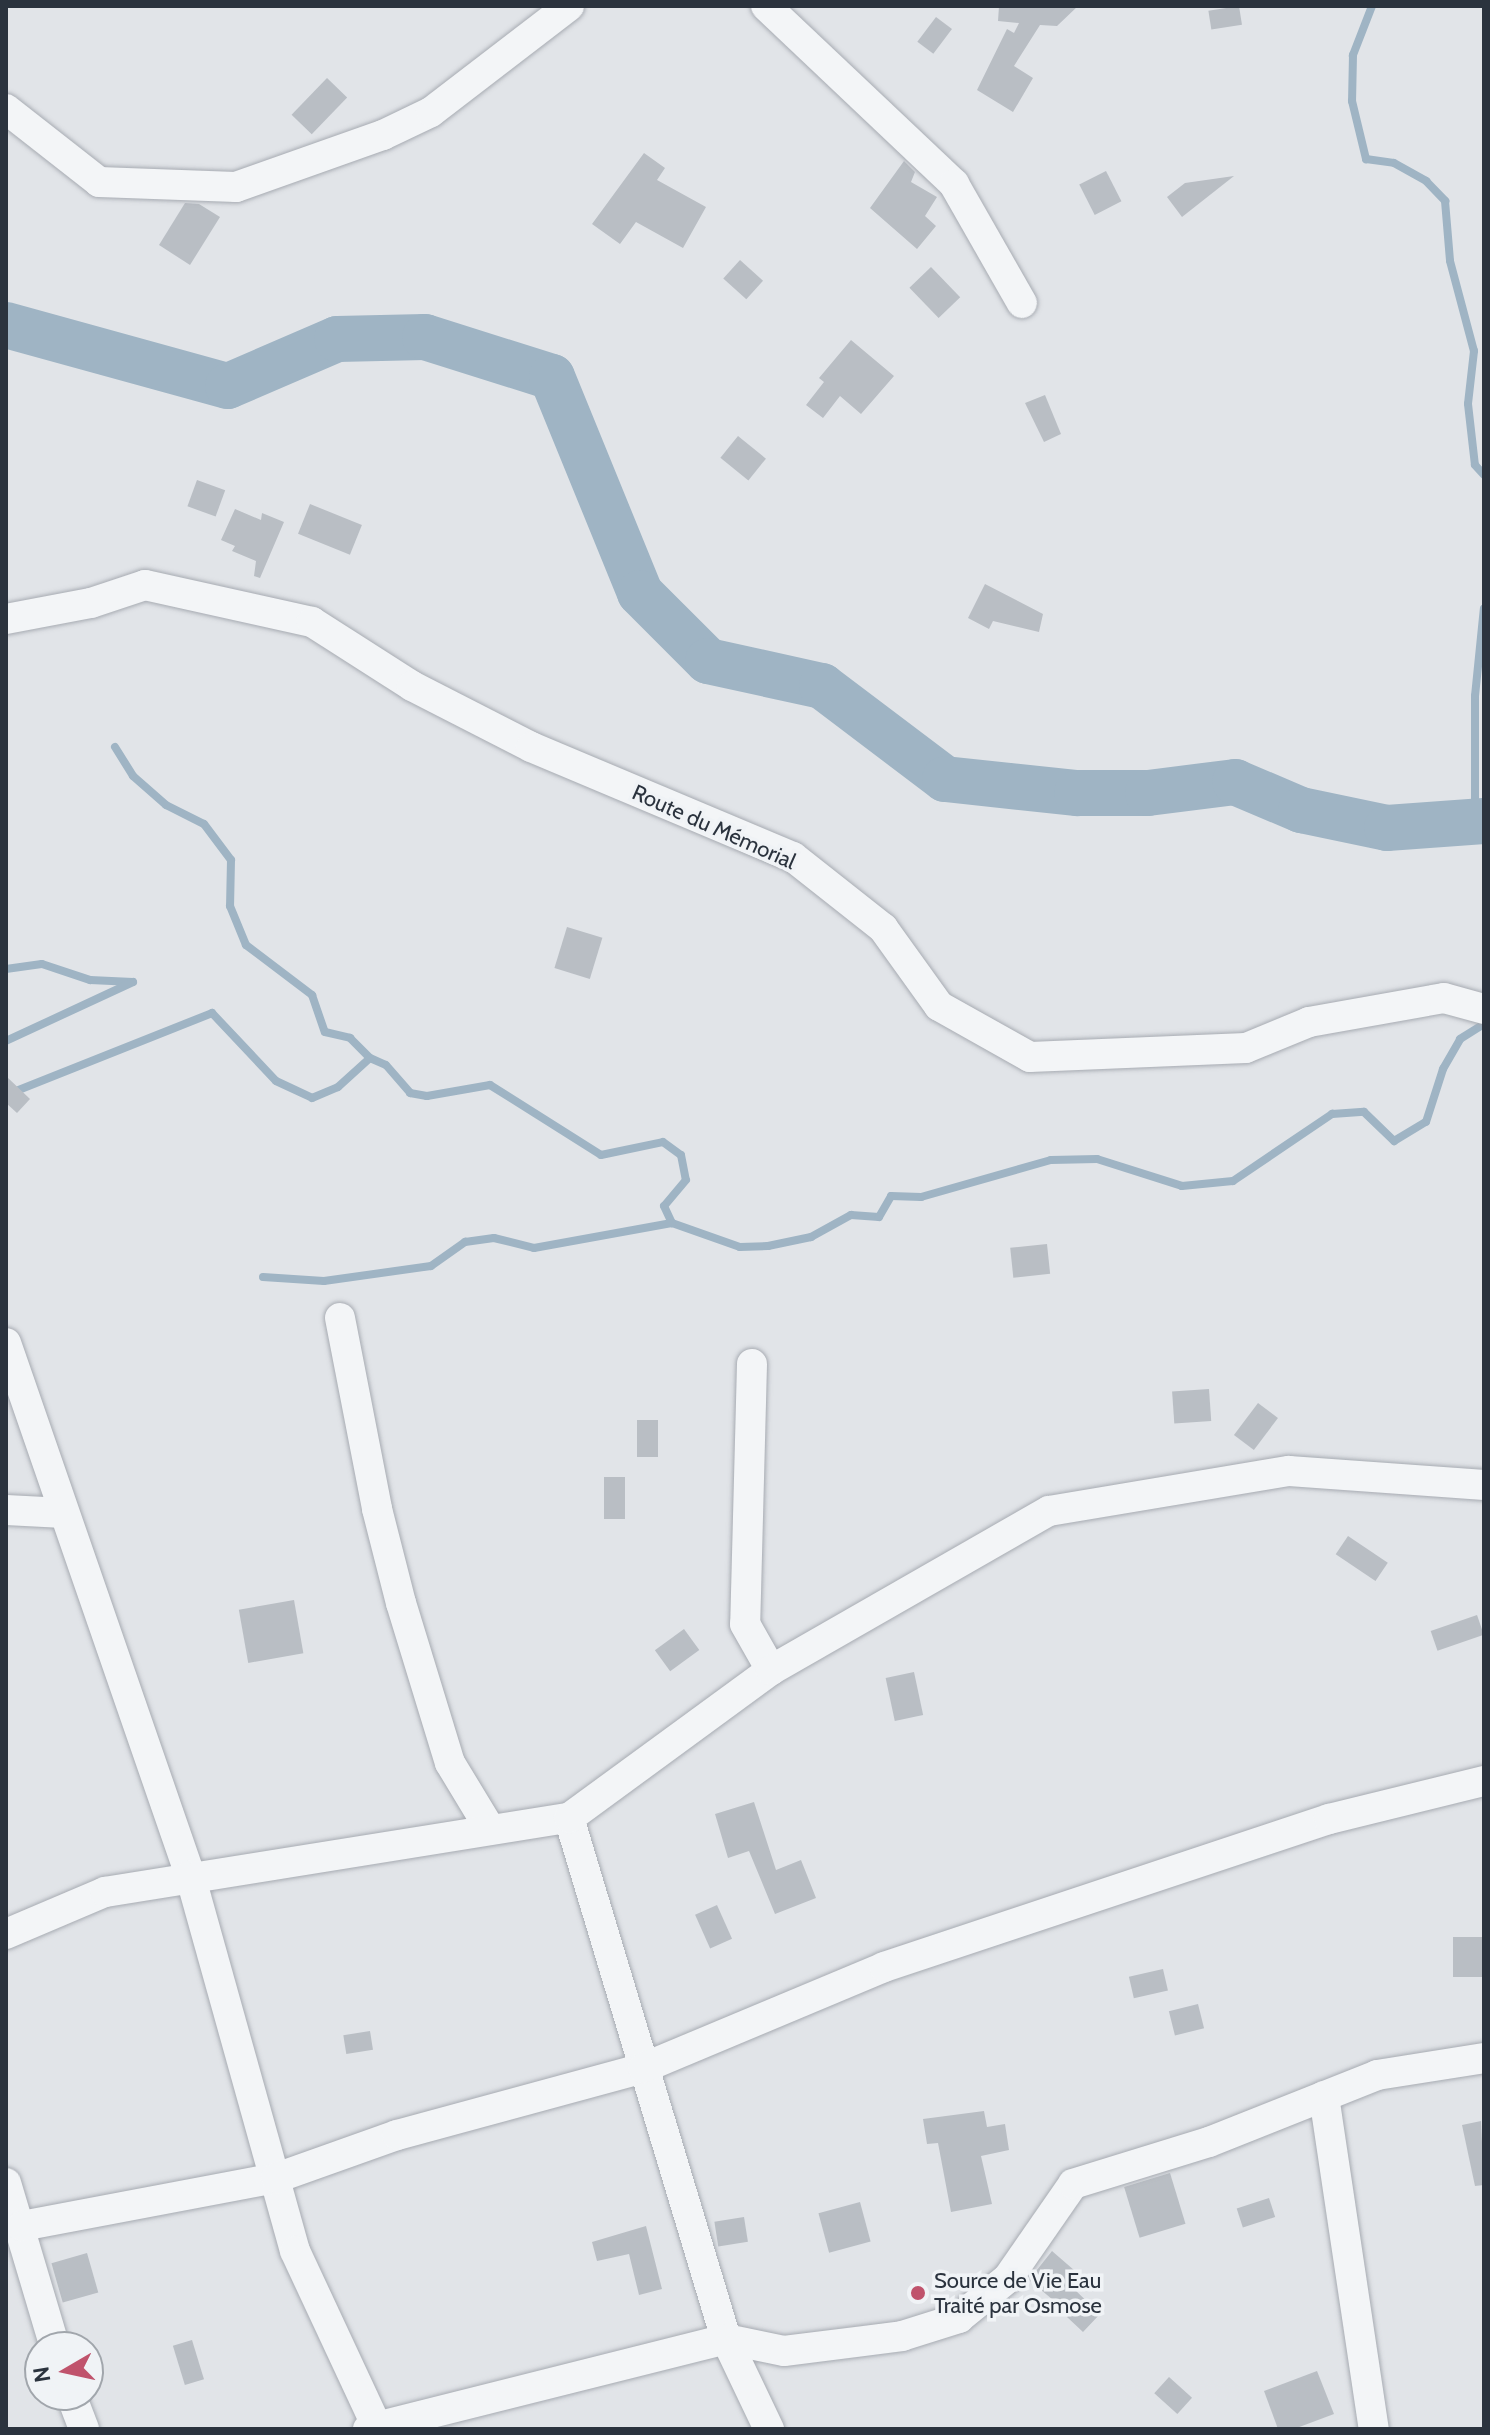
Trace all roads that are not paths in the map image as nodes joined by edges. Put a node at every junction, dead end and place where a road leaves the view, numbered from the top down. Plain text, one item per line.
1 (569, 6) edge
2 (766, 6) edge
3 (6, 109) edge
4 (1022, 303) dead end
5 (6, 619) edge
6 (1484, 1009) edge
7 (340, 1318) dead end
8 (6, 1343) edge
9 (752, 1364) dead end
10 (1484, 1485) edge
11 (6, 1510) edge
12 (64, 1513) junction
13 (771, 1670) junction
14 (1484, 1781) edge
15 (569, 1818) junction
16 (490, 1829) junction
17 (190, 1875) junction
18 (6, 1934) edge
19 (1484, 2058) edge
20 (643, 2068) junction
21 (1324, 2096) junction
22 (276, 2178) junction
23 (6, 2183) edge
24 (22, 2226) junction
25 (51, 2331) edge
26 (726, 2339) junction
27 (374, 2428) edge
28 (769, 2429) edge
29 (1374, 2429) edge

1 - 3 street
2 - 4 street
5 - 6 street, Route du Mémorial
7 - 16 street
8 - 12 street
9 - 13 street
10 - 13 street
11 - 12 street
12 - 17 street
13 - 15 street
14 - 20 street
15 - 16 street
15 - 20 street
16 - 17 street
17 - 18 street
17 - 22 street
19 - 21 street
20 - 22 street
20 - 26 street
21 - 26 street
21 - 29 street
22 - 24 street
22 - 27 street
23 - 24 street
24 - 25 street
26 - 27 street
26 - 28 street

